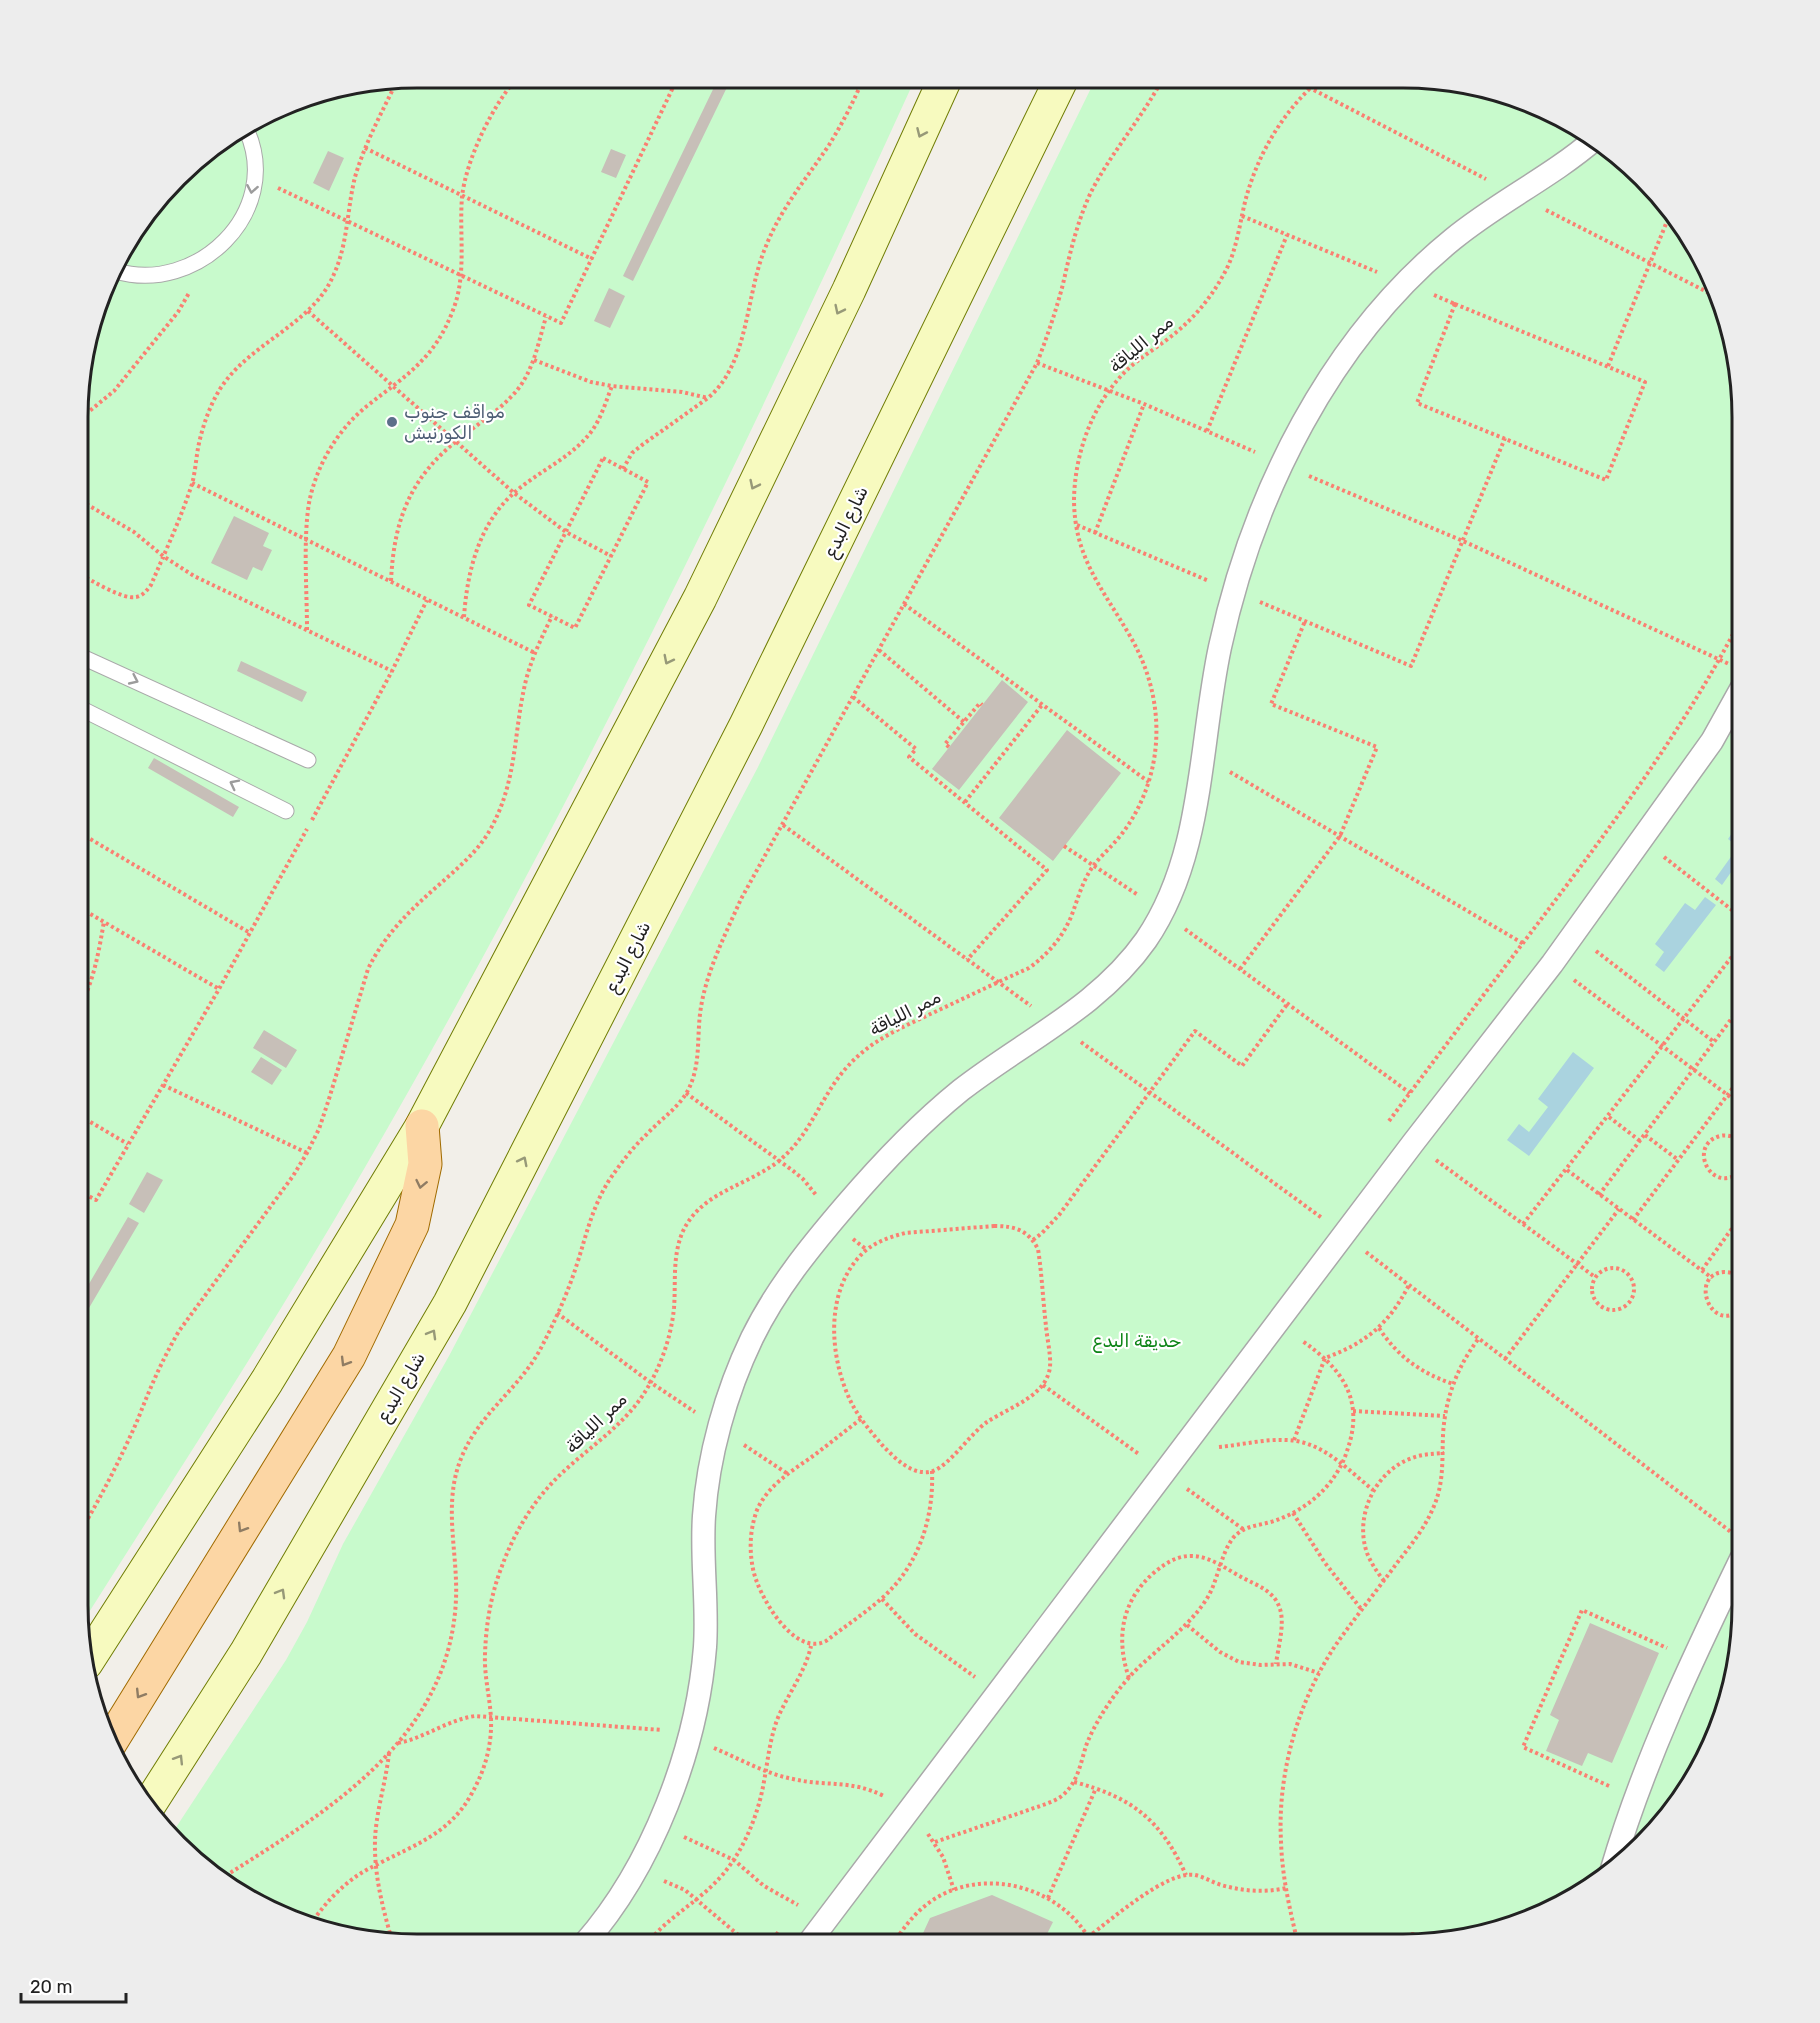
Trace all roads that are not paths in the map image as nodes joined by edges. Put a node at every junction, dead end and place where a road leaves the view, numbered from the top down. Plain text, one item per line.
1 (941, 88) edge
2 (1057, 88) edge
3 (248, 136) edge
4 (1587, 145) edge
5 (122, 273) edge
6 (88, 660) edge
7 (1732, 705) edge
8 (88, 712) edge
9 (308, 760) dead end
10 (286, 811) dead end
11 (422, 1126) junction
12 (1732, 1577) edge
13 (92, 1654) edge
14 (115, 1735) edge
15 (152, 1800) edge
16 (1616, 1856) edge
17 (592, 1934) edge
18 (816, 1934) edge

1 -> 11 main road
15 -> 2 main road, شارع البدع
3 -> 5 lane
4 - 17 street
6 -> 9 lane
7 - 18 street
10 -> 8 lane
11 - 13 main road
11 -> 14 main road
12 - 16 street

